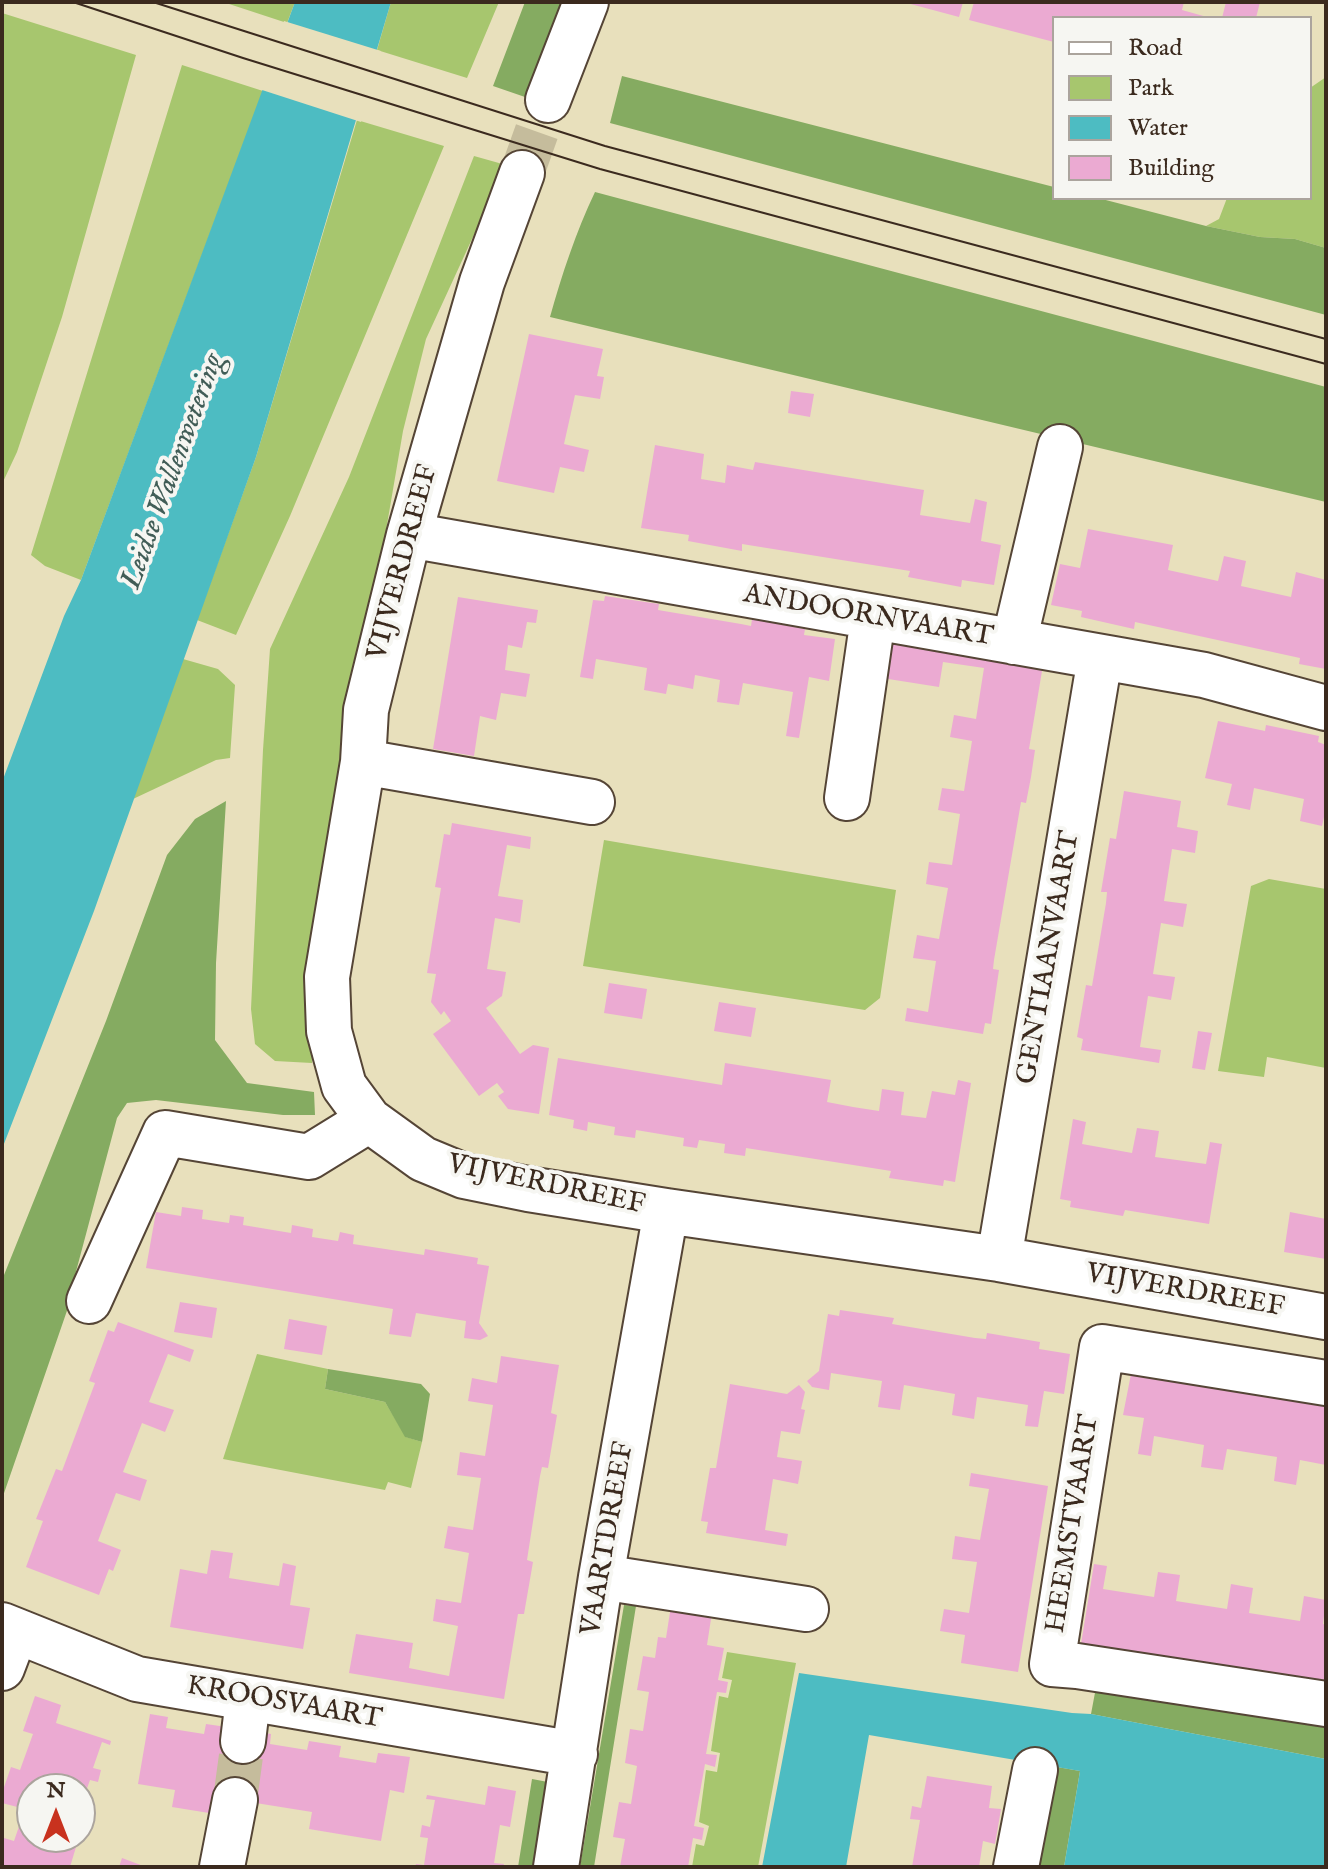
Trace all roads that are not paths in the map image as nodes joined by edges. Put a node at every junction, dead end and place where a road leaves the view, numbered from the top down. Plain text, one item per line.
1 (586, 2) edge
2 (548, 100) tunnel mouth
3 (522, 173) tunnel mouth
4 (1060, 447) dead end
5 (409, 535) junction
6 (873, 618) junction
7 (1014, 642) junction
8 (1100, 658) junction
9 (1326, 708) edge
10 (363, 762) junction
11 (847, 798) dead end
12 (592, 802) dead end
13 (369, 1120) junction
14 (666, 1211) junction
15 (999, 1259) junction
16 (89, 1301) dead end
17 (1326, 1317) edge
18 (1326, 1383) edge
19 (601, 1577) junction
20 (806, 1609) dead end
21 (7, 1641) edge
22 (1326, 1704) edge
23 (575, 1754) junction
24 (1035, 1770) dead end
25 (235, 1800) tunnel mouth
26 (222, 1867) edge
27 (556, 1867) edge
28 (1016, 1867) edge

1 - 2 street
3 - 5 street, VIJVERDREEF
4 - 7 street
5 - 6 street, ANDOORNVAART
5 - 10 street, VIJVERDREEF
6 - 7 street, ANDOORNVAART
6 - 11 street
7 - 8 street, ANDOORNVAART
8 - 9 street, ANDOORNVAART
8 - 15 street, GENTIAANVAART
10 - 12 street
10 - 13 street, VIJVERDREEF
13 - 14 street, VIJVERDREEF
13 - 16 street
14 - 15 street, VIJVERDREEF
14 - 19 street, VAARTDREEF
15 - 17 street, VIJVERDREEF
18 - 22 street, HEEMSTVAART
19 - 20 street
19 - 23 street, VAARTDREEF
21 - 23 street, KROOSVAART
23 - 27 street, VAARTDREEF
24 - 28 street
25 - 26 street

